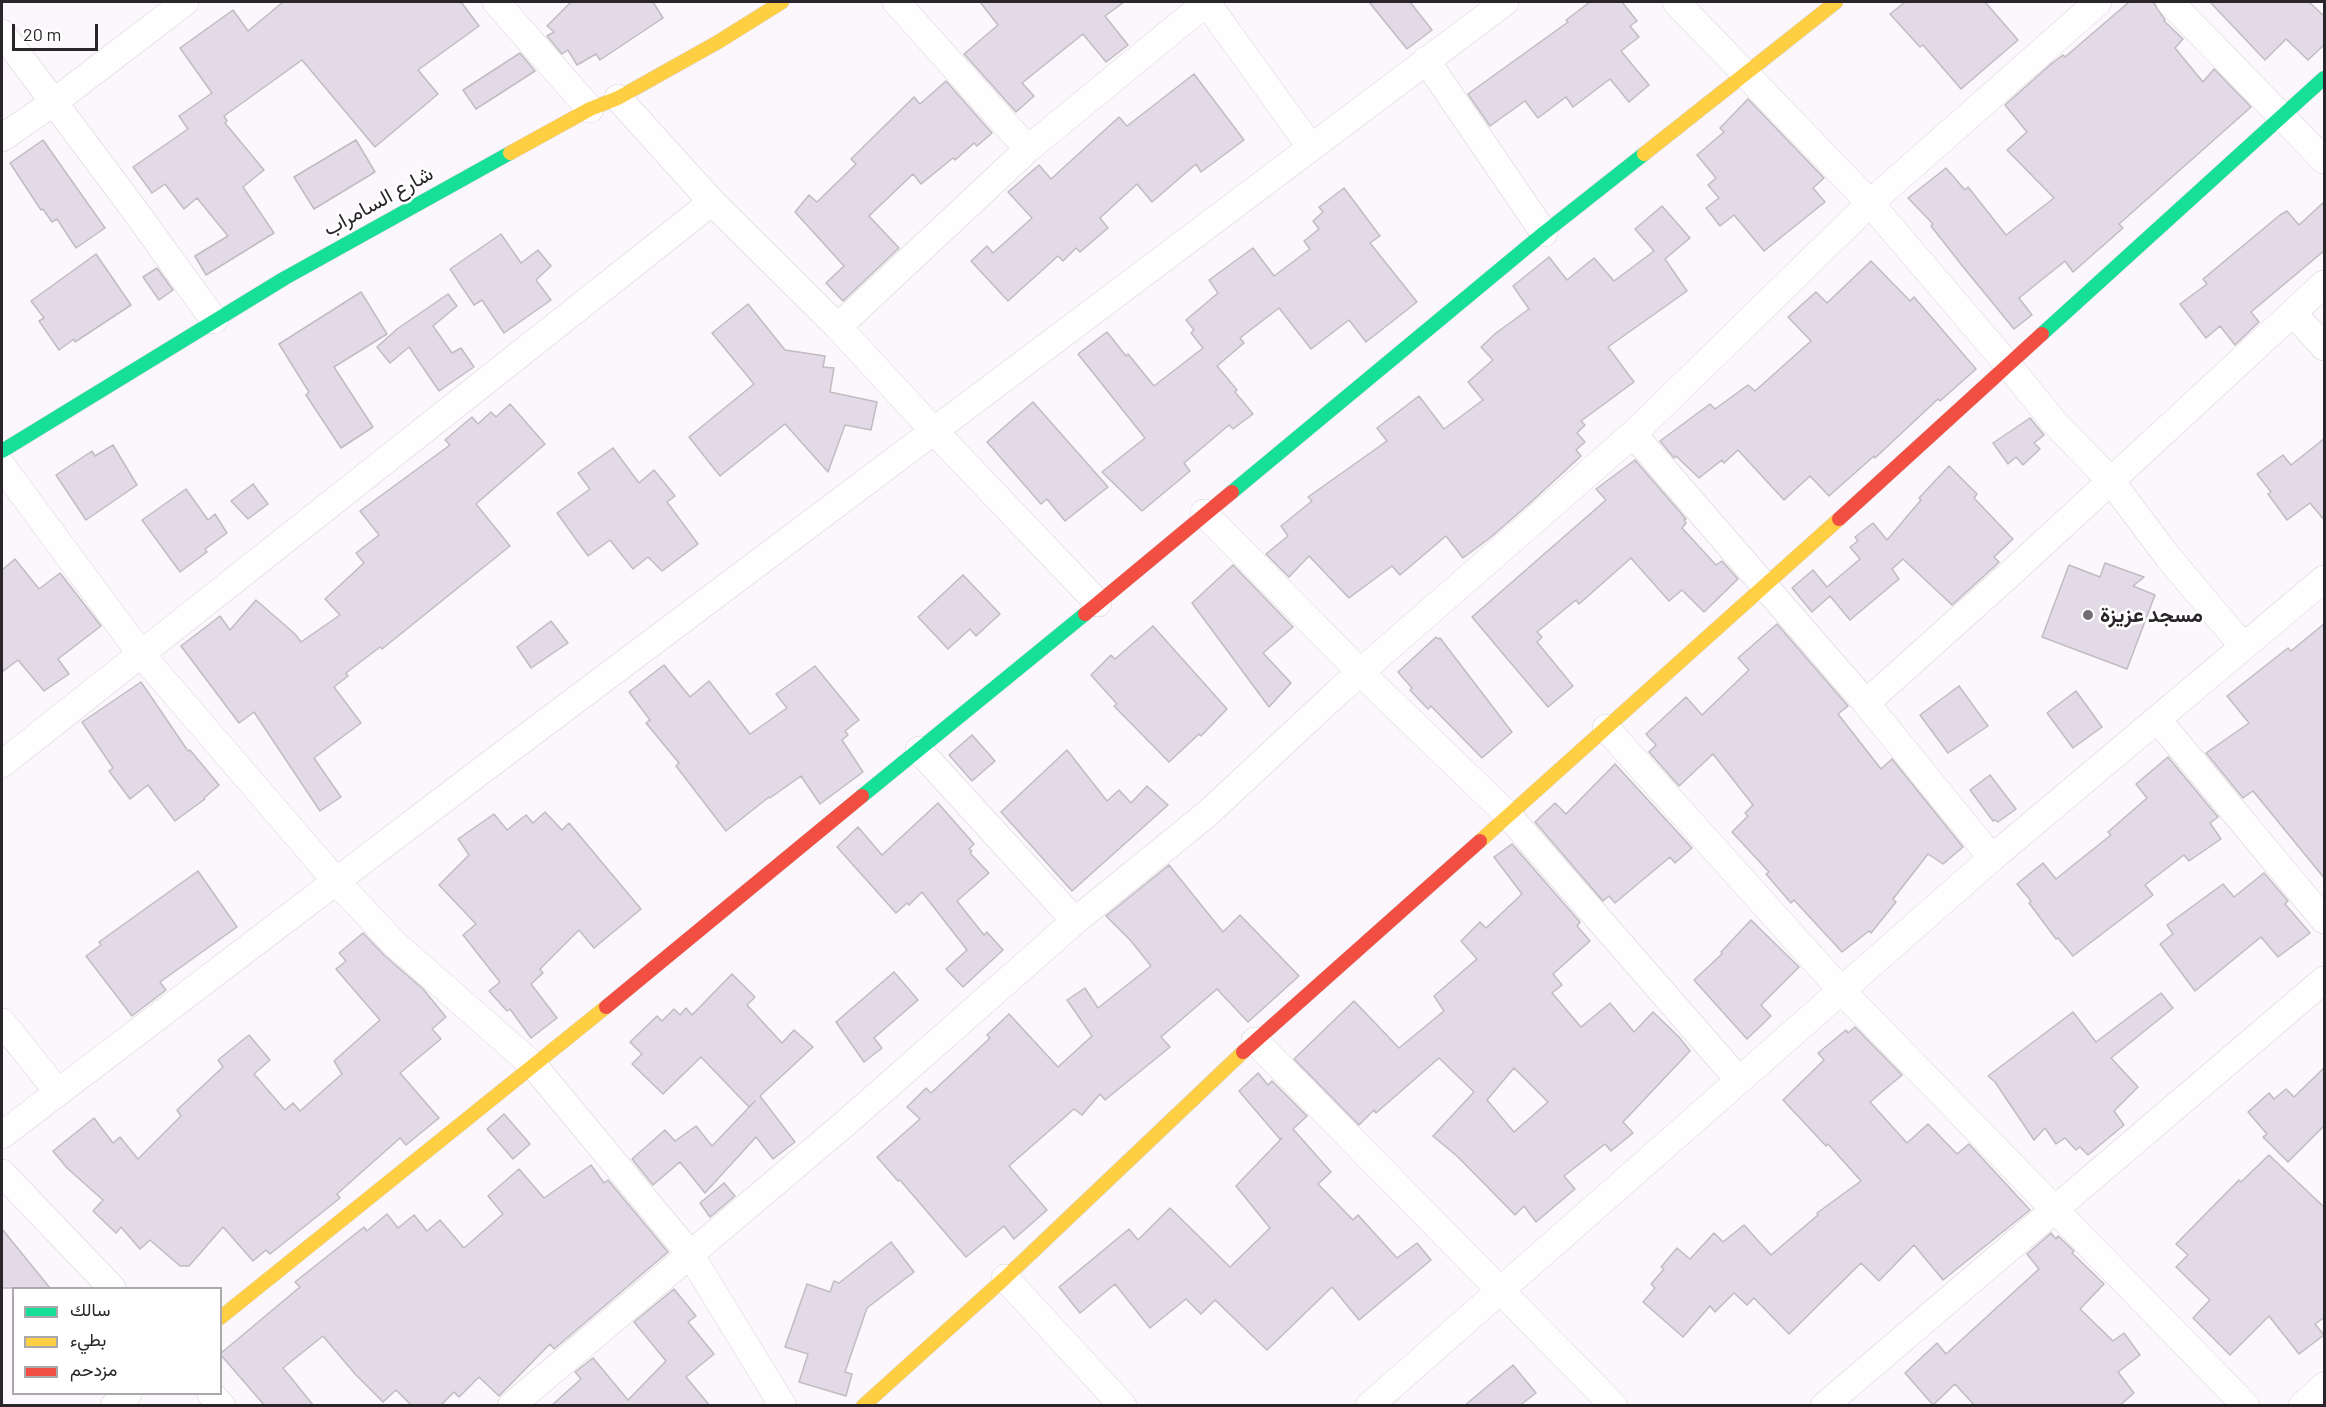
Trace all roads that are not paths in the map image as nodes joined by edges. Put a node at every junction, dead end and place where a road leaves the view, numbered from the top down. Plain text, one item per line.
1 (185, 2) edge
2 (496, 2) edge
3 (782, 2) edge
4 (896, 2) edge
5 (1206, 2) edge
6 (1505, 2) edge
7 (1676, 2) edge
8 (1836, 2) edge
9 (2098, 2) edge
10 (2170, 2) edge
11 (2, 33) edge
12 (1426, 60) junction
13 (1746, 74) junction
14 (2325, 78) edge
15 (618, 98) junction
16 (54, 102) junction
17 (590, 109) junction
18 (2282, 117) junction
19 (2, 138) edge
20 (1310, 146) junction
21 (1028, 149) junction
22 (2325, 160) edge
23 (712, 202) junction
24 (1870, 203) junction
25 (1544, 233) junction
26 (2325, 284) edge
27 (2292, 313) junction
28 (214, 320) junction
29 (838, 327) junction
30 (2325, 347) edge
31 (2008, 365) junction
32 (934, 431) junction
33 (1633, 434) junction
34 (2, 451) edge
35 (2, 466) edge
36 (2111, 481) junction
37 (1204, 513) junction
38 (2325, 579) edge
39 (1765, 587) junction
40 (1098, 603) junction
41 (2243, 646) junction
42 (141, 654) junction
43 (1361, 673) junction
44 (1866, 703) junction
45 (2158, 720) junction
46 (1606, 728) junction
47 (919, 750) junction
48 (2, 764) edge
49 (1508, 815) junction
50 (1992, 858) junction
51 (336, 881) junction
52 (2325, 920) edge
53 (1075, 921) junction
54 (2325, 981) edge
55 (1841, 990) junction
56 (2, 1022) edge
57 (1256, 1041) junction
58 (534, 1066) junction
59 (1738, 1079) junction
60 (58, 1092) junction
61 (2, 1135) edge
62 (2, 1173) edge
63 (2055, 1209) junction
64 (690, 1254) junction
65 (1005, 1278) junction
66 (111, 1287) edge
67 (1501, 1290) junction
68 (222, 1316) edge
69 (2325, 1386) edge
70 (127, 1395) edge
71 (114, 1406) edge
72 (511, 1406) edge
73 (783, 1406) edge
74 (863, 1406) edge
75 (1123, 1406) edge
76 (1369, 1406) edge
77 (1614, 1406) edge
78 (1824, 1406) edge
79 (2246, 1406) edge
80 (2302, 1406) edge

1 - 16 street
2 - 17 street
3 - 15 street, شارع السامراب
4 - 21 street
5 - 20 street
5 - 21 street
6 - 12 street
7 - 13 street
8 - 13 street
9 - 24 street
10 - 18 street
11 - 16 street
12 - 20 street
12 - 25 street
13 - 24 street
13 - 25 street
14 - 18 street
15 - 17 street, شارع السامراب
15 - 23 street
16 - 19 street
16 - 28 street
17 - 28 street, شارع السامراب
18 - 22 street
18 - 31 street
20 - 32 street
21 - 29 street
23 - 29 street
23 - 42 street
24 - 31 street
24 - 33 street
25 - 37 street
26 - 27 street
27 - 30 street
27 - 36 street
28 - 34 street, شارع السامراب
29 - 32 street
31 - 36 street
31 - 39 street
32 - 40 street
32 - 51 street
33 - 39 street
33 - 43 street
35 - 42 street
36 - 41 street
36 - 44 street
37 - 40 street
37 - 43 street
38 - 41 street
39 - 44 street
39 - 46 street
40 - 47 street
41 - 45 street
42 - 48 street
42 - 51 street
43 - 49 street
43 - 53 street
44 - 50 street
45 - 50 street
45 - 52 street
46 - 49 street
46 - 55 street
47 - 53 street
47 - 58 street
49 - 57 street
49 - 59 street
50 - 55 street
51 - 58 street
51 - 60 street
53 - 64 street
54 - 63 street
55 - 59 street
55 - 63 street
56 - 60 street
57 - 65 street
57 - 67 street
58 - 64 street
58 - 68 street
59 - 67 street
60 - 61 street
62 - 66 street
63 - 78 street
63 - 79 street
64 - 72 street
64 - 73 street
65 - 74 street
65 - 75 street
67 - 76 street
67 - 77 street
69 - 80 street
70 - 71 street

